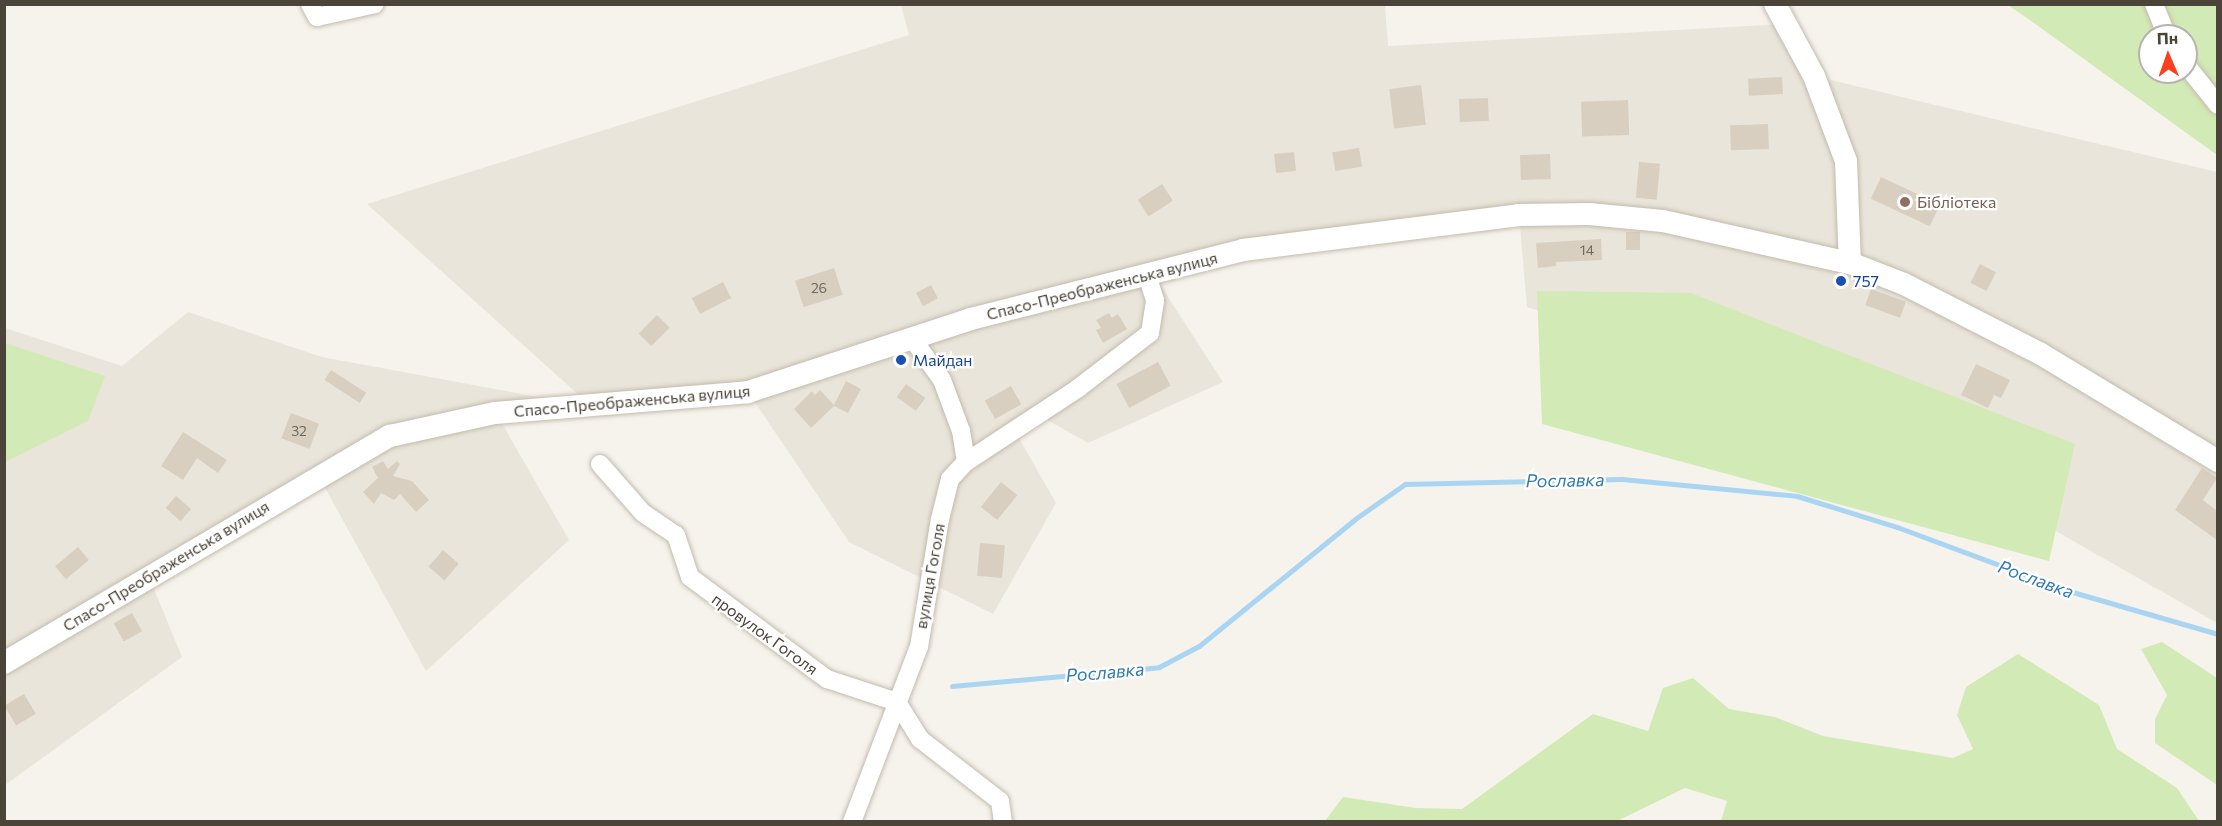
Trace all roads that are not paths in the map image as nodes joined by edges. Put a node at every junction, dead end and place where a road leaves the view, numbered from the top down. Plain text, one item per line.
1 (310, 4) edge
2 (375, 4) edge
3 (1776, 4) edge
4 (2154, 4) edge
5 (2162, 24) edge
6 (2198, 80) edge
7 (2217, 105) edge
8 (1850, 263) junction
9 (1147, 276) junction
10 (912, 338) junction
11 (2217, 461) edge
12 (966, 462) junction
13 (600, 464) dead end
14 (4, 663) edge
15 (897, 702) junction
16 (852, 822) edge
17 (1003, 822) edge

1 - 2 street
3 - 8 street
4 - 5 street
6 - 7 street
8 - 9 street, Спасо-Преображенська вулиця
8 - 11 street, Спасо-Преображенська вулиця
9 - 10 street, Спасо-Преображенська вулиця
9 - 12 street, вулиця Гоголя
10 - 12 street
10 - 14 street, Спасо-Преображенська вулиця
12 - 15 street, вулиця Гоголя
13 - 15 street, провулок Гоголя
15 - 16 street, вулиця Гоголя
15 - 17 street

